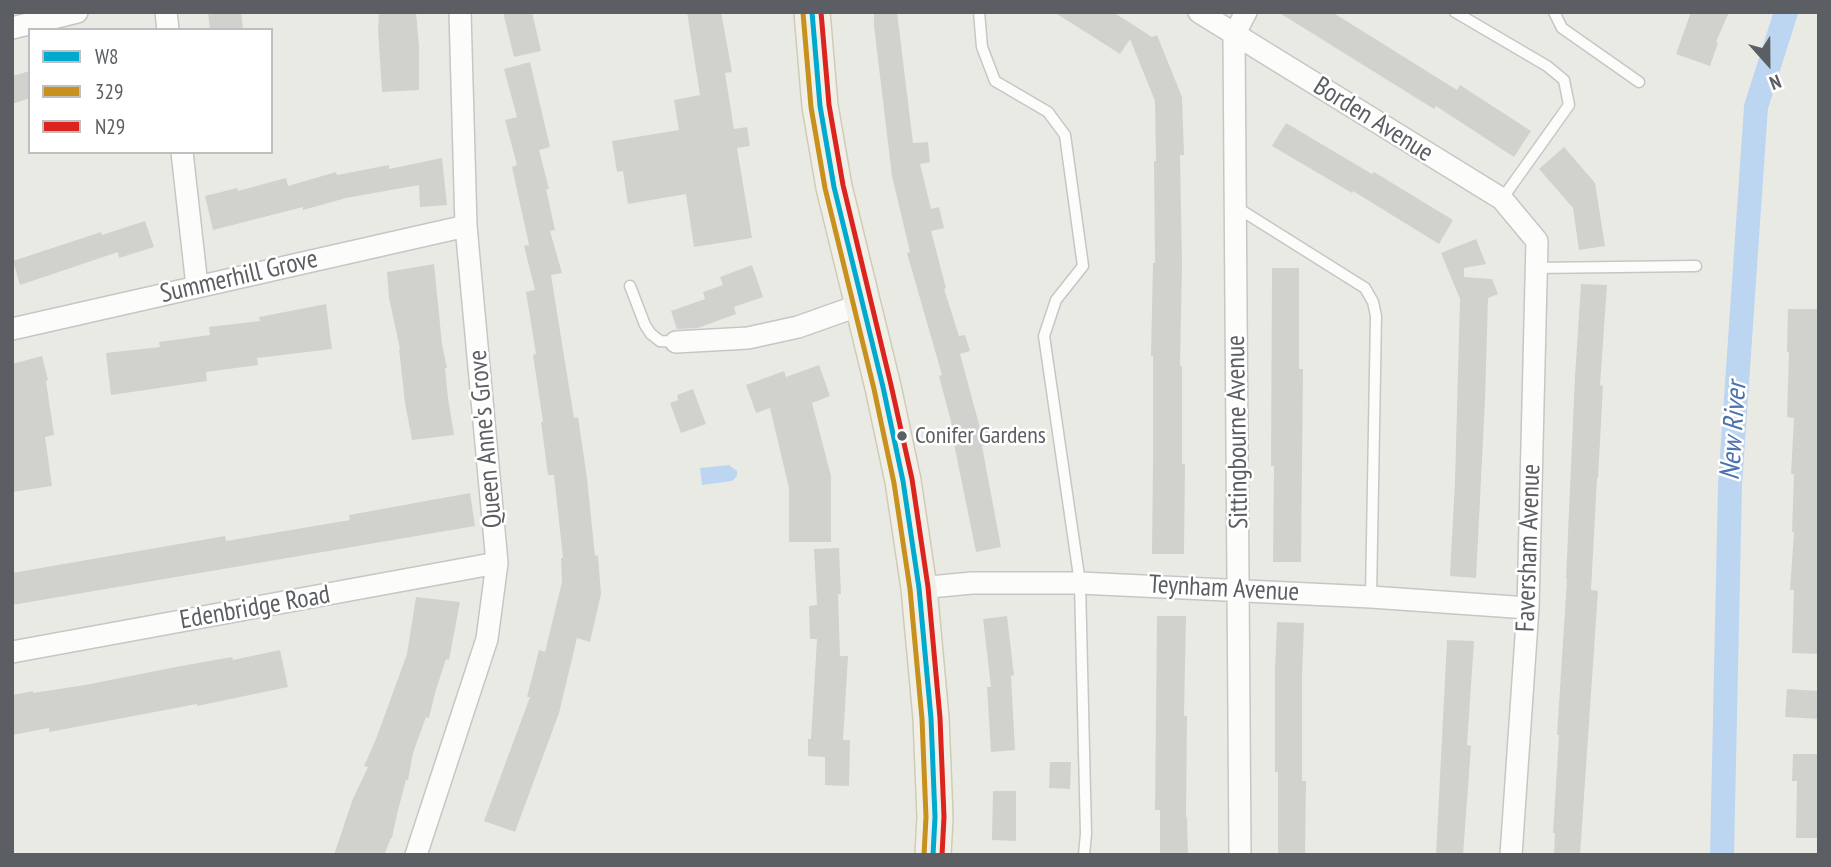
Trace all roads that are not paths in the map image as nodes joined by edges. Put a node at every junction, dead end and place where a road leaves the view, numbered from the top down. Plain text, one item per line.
1 (77, 12) edge
2 (460, 12) edge
3 (812, 12) edge
4 (979, 12) edge
5 (1199, 12) edge
6 (1246, 12) edge
7 (1455, 12) edge
8 (1554, 12) edge
9 (12, 28) edge
10 (1234, 34) junction
11 (1639, 82) dead end
12 (182, 154) edge
13 (1502, 199) junction
14 (1236, 206) junction
15 (467, 226) junction
16 (1537, 241) joint
17 (1696, 266) dead end
18 (1536, 268) junction
19 (197, 286) junction
20 (630, 286) dead end
21 (863, 304) junction
22 (12, 329) edge
23 (676, 342) joint
24 (497, 563) junction
25 (1080, 583) junction
26 (919, 588) junction
27 (1239, 590) junction
28 (1371, 597) junction
29 (1528, 608) junction
30 (12, 652) edge
31 (416, 855) edge
32 (933, 855) edge
33 (1084, 855) edge
34 (1240, 855) edge
35 (1511, 855) edge

1 - 9 street
2 - 15 street, Queen Anne's Grove
3 - 21 main road
4 - 25 lane
5 - 10 street, Borden Avenue
6 - 10 street, Sittingbourne Avenue
7 - 13 lane
8 - 11 lane
10 - 13 street, Borden Avenue
10 - 14 street, Sittingbourne Avenue
12 - 19 street
13 - 16 street, Borden Avenue
14 - 27 street, Sittingbourne Avenue
14 - 28 lane
15 - 19 street, Summerhill Grove
15 - 24 street, Queen Anne's Grove
16 - 18 street, Faversham Avenue
17 - 18 lane
18 - 29 street, Faversham Avenue
19 - 22 street, Summerhill Grove
20 - 23 lane
21 - 23 street
21 - 26 main road
24 - 30 street, Edenbridge Road
24 - 31 street, Queen Anne's Grove
25 - 26 street, Teynham Avenue
25 - 27 street, Teynham Avenue
25 - 33 lane
26 - 32 main road
27 - 28 street, Teynham Avenue
27 - 34 street, Sittingbourne Avenue
28 - 29 street, Teynham Avenue
29 - 35 street, Faversham Avenue

